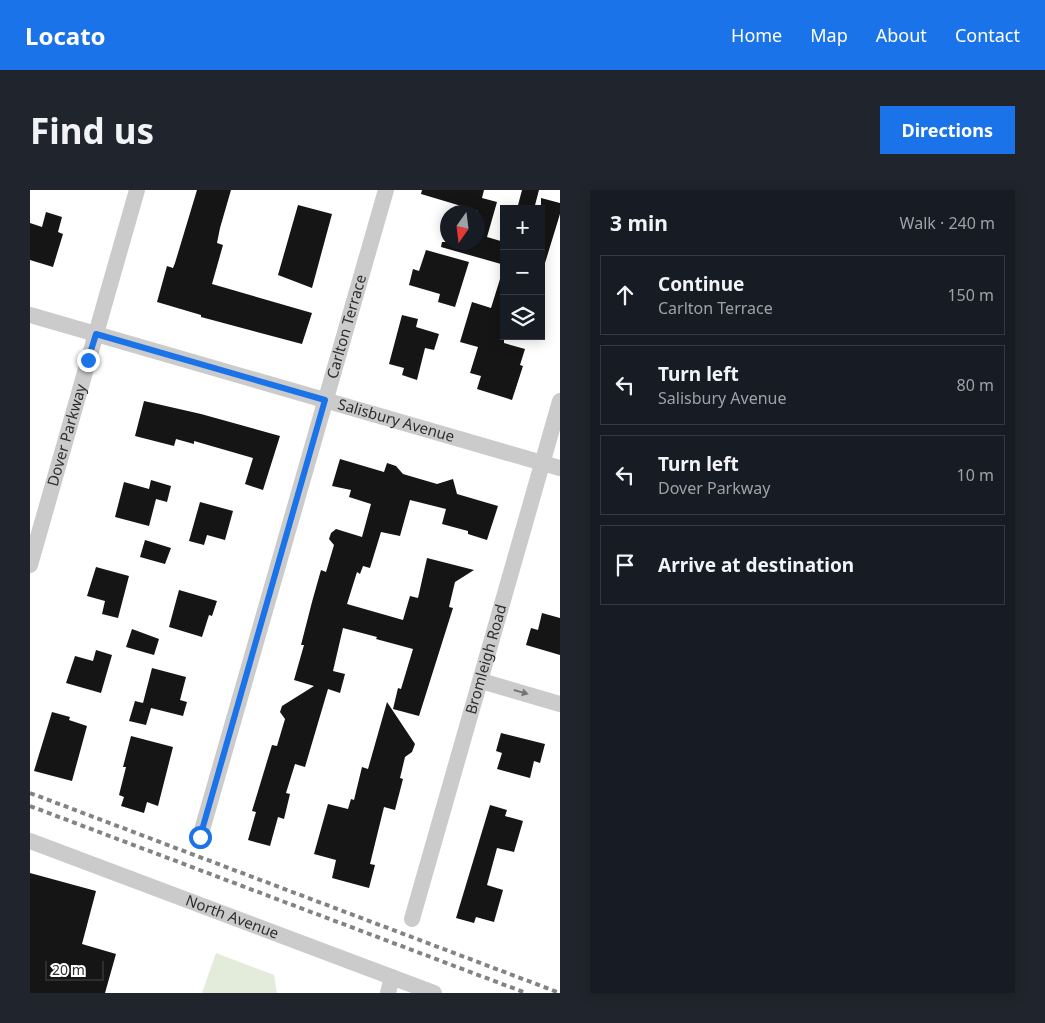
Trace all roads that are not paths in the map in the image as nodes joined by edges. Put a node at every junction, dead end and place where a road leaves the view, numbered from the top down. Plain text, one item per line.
1 (137, 190) edge
2 (386, 190) edge
3 (30, 315) edge
4 (96, 334) junction
5 (325, 400) junction
6 (560, 401) edge
7 (542, 463) junction
8 (560, 468) edge
9 (30, 565) edge
10 (481, 681) junction
11 (560, 704) edge
12 (200, 837) dead end
13 (30, 841) edge
14 (412, 919) dead end
15 (392, 977) junction
16 (388, 993) edge
17 (434, 993) edge

1 - 4 street, Dover Parkway
2 - 5 street, Carlton Terrace
3 - 4 street, Salisbury Avenue
4 - 5 street, Salisbury Avenue
4 - 9 street, Dover Parkway
5 - 7 street, Salisbury Avenue
5 - 12 street, Carlton Terrace
6 - 7 street, Bromleigh Road
7 - 8 street, Salisbury Avenue
7 - 10 street, Bromleigh Road
10 -> 11 street
10 - 14 street, Bromleigh Road
13 - 15 street, North Avenue
15 - 16 street
15 - 17 street, North Avenue

